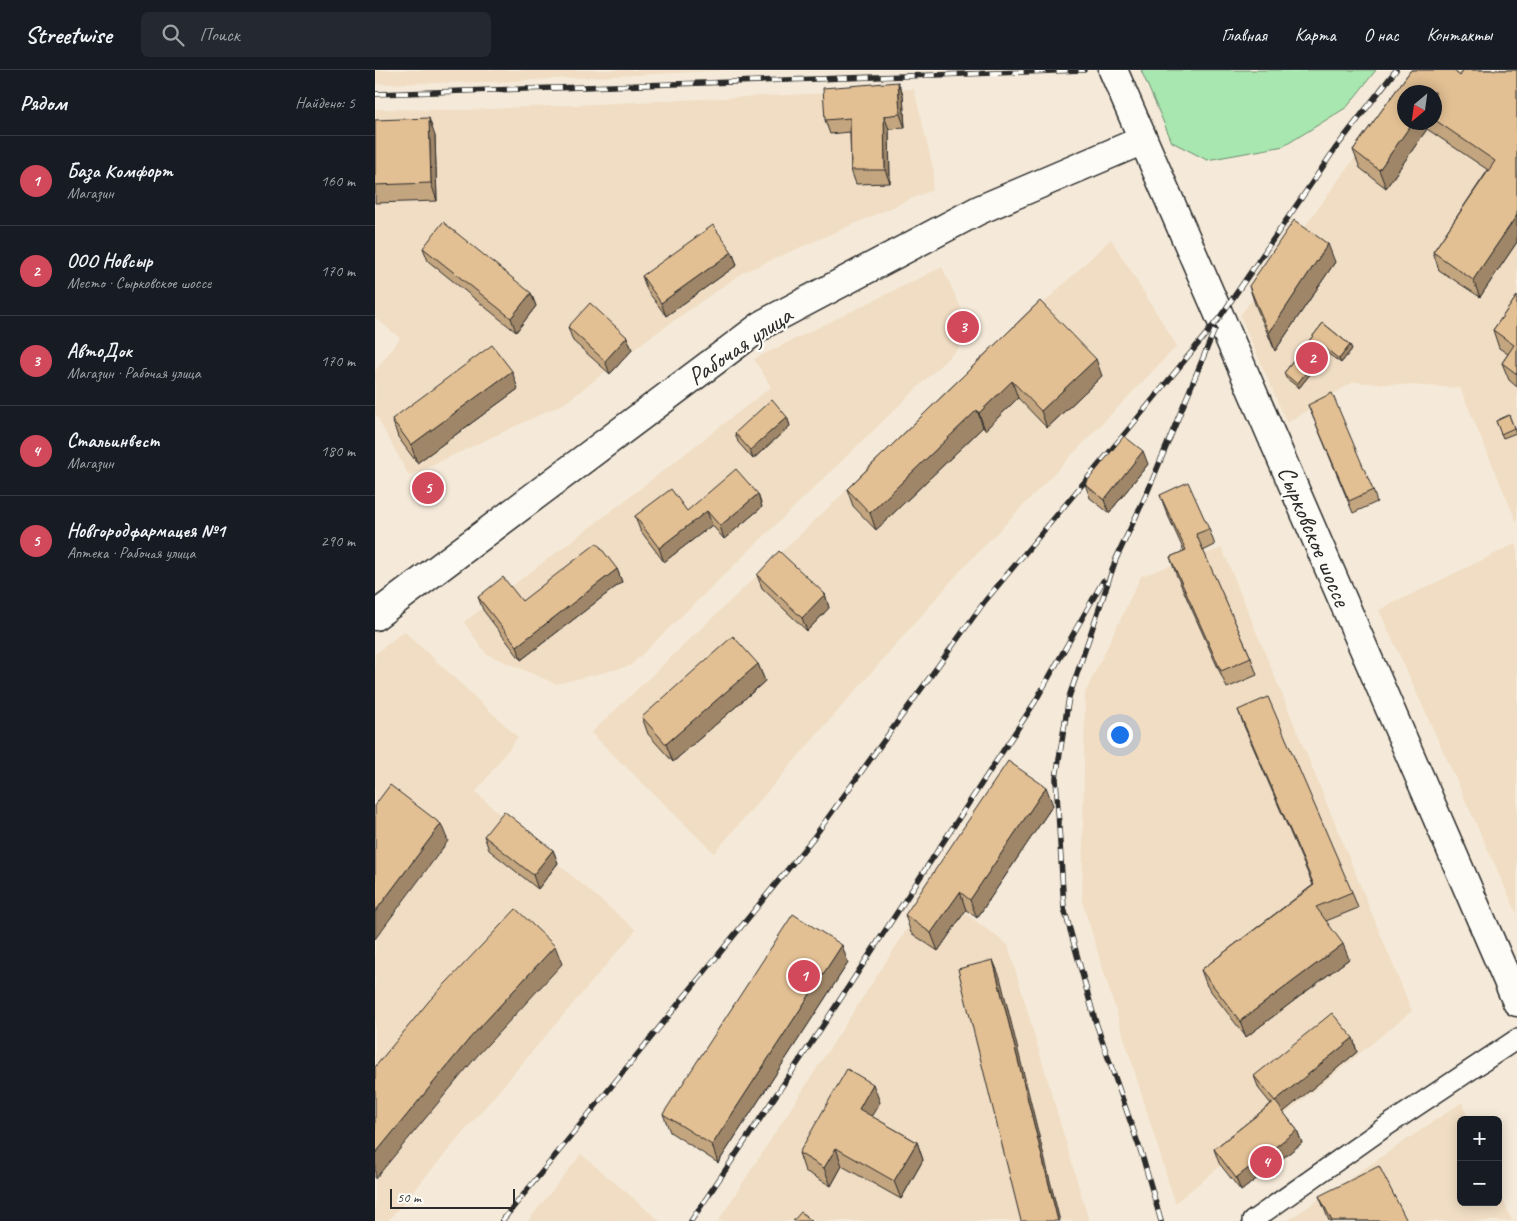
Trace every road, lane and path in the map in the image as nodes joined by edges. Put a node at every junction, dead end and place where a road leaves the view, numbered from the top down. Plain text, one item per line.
1 (1113, 70) edge
2 (1143, 140) junction
3 (375, 616) edge
4 (1517, 1002) edge
5 (1517, 1039) edge
6 (1252, 1221) edge

1 - 2 main road, Сырковское шоссе
2 - 3 main road, Рабочая улица
2 - 4 main road, Сырковское шоссе
5 - 6 street

